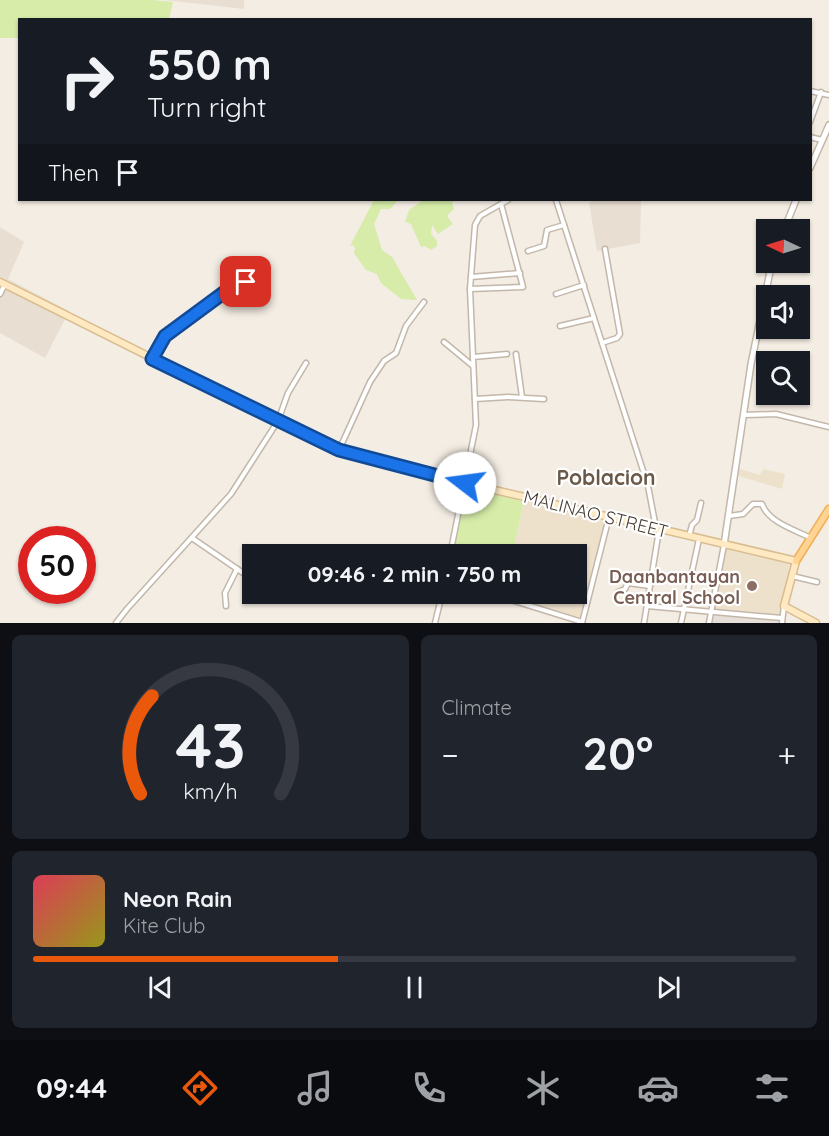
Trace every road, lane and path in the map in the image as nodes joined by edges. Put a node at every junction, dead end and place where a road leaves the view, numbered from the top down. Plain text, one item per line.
1 (812, 91) edge
2 (822, 92) junction
3 (829, 95) edge
4 (812, 107) edge
5 (816, 108) junction
6 (812, 117) edge
7 (829, 125) edge
8 (812, 138) edge
9 (822, 140) junction
10 (812, 163) edge
11 (506, 201) edge
12 (556, 201) edge
13 (796, 201) edge
14 (501, 204) junction
15 (788, 219) edge
16 (564, 225) junction
17 (604, 249) dead end
18 (528, 252) dead end
19 (520, 273) junction
20 (770, 273) edge
21 (471, 277) junction
22 (246, 282) dead end
23 (2, 283) edge
24 (584, 285) junction
25 (471, 289) junction
26 (0, 294) edge
27 (556, 294) dead end
28 (424, 302) dead end
29 (594, 318) junction
30 (560, 326) dead end
31 (444, 342) dead end
32 (602, 343) junction
33 (507, 354) dead end
34 (516, 354) dead end
35 (473, 357) junction
36 (152, 359) junction
37 (306, 363) dead end
38 (474, 367) junction
39 (522, 397) junction
40 (475, 399) junction
41 (544, 399) dead end
42 (744, 415) junction
43 (278, 421) junction
44 (829, 427) edge
45 (339, 450) junction
46 (465, 483) junction
47 (701, 503) dead end
48 (829, 509) edge
49 (729, 516) junction
50 (827, 516) edge
51 (609, 517) junction
52 (657, 529) junction
53 (689, 536) junction
54 (192, 538) junction
55 (811, 538) junction
56 (699, 539) junction
57 (452, 544) edge
58 (724, 545) junction
59 (796, 561) junction
60 (237, 569) junction
61 (242, 572) edge
62 (791, 575) junction
63 (817, 582) dead end
64 (650, 586) junction
65 (618, 592) dead end
66 (440, 604) edge
67 (523, 604) edge
68 (226, 606) dead end
69 (647, 606) junction
70 (784, 606) junction
71 (684, 609) junction
72 (711, 611) junction
73 (782, 620) edge
74 (116, 623) edge
75 (435, 623) edge
76 (582, 623) edge
77 (645, 623) edge
78 (681, 623) edge
79 (709, 623) edge
80 (816, 623) edge

1 - 2 street
2 - 3 street
2 - 5 street
4 - 5 street
5 - 6 street
7 - 9 street
8 - 9 street
9 - 10 street
11 - 14 street
12 - 16 street
13 - 15 street
14 - 19 street
14 - 21 street
16 - 18 street
16 - 24 street
17 - 32 street
19 - 21 street
19 - 25 street
20 - 42 street
21 - 25 street
22 - 36 street
23 - 26 street
23 - 36 main road, MALINAO STREET
24 - 27 street
24 - 29 street
25 - 35 street
28 - 45 street
29 - 30 street
29 - 32 street
31 - 38 street
32 - 52 street
33 - 35 street
34 - 39 street
35 - 38 street
36 - 43 main road, MALINAO STREET
37 - 43 street
38 - 40 street
39 - 40 street
39 - 41 street
40 - 46 street
42 - 44 street
42 - 49 street
43 - 45 main road, MALINAO STREET
43 - 54 street
45 - 46 main road, MALINAO STREET
46 - 51 main road, MALINAO STREET
46 - 57 street
47 - 53 street
48 - 50 main road
49 - 55 street
49 - 58 street
50 - 55 main road
51 - 52 main road, MALINAO STREET
51 - 76 street
52 - 53 main road, MALINAO STREET
52 - 64 street
53 - 56 main road, MALINAO STREET
54 - 60 street
54 - 74 street
55 - 59 main road
56 - 58 main road, MALINAO STREET
56 - 71 street
58 - 59 main road, MALINAO STREET
58 - 72 street
59 - 62 main road
60 - 61 street
60 - 68 street
62 - 63 street
62 - 70 main road
64 - 65 street
64 - 69 street
66 - 75 street
67 - 76 street
69 - 71 street
69 - 77 street
70 - 73 street
70 - 80 main road
71 - 72 street
71 - 78 street
72 - 73 street
72 - 79 street

